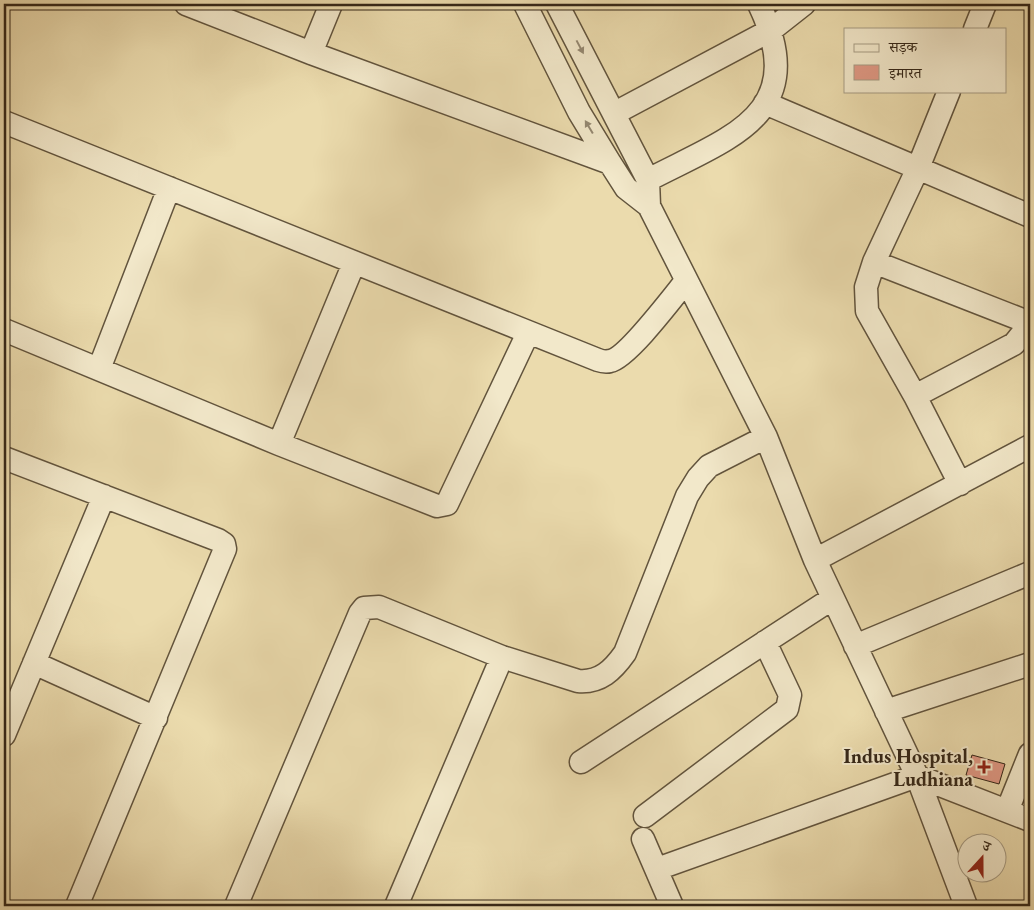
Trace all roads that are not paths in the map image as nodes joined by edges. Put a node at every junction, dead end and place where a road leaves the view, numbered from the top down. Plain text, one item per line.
1 (186, 4) edge
2 (331, 4) edge
3 (525, 4) edge
4 (557, 4) edge
5 (759, 4) edge
6 (804, 4) edge
7 (985, 4) edge
8 (975, 28) edge
9 (771, 30) junction
10 (311, 53) junction
11 (949, 92) edge
12 (765, 103) junction
13 (615, 113) junction
14 (4, 122) edge
15 (610, 162) junction
16 (918, 168) junction
17 (648, 180) junction
18 (169, 188) junction
19 (649, 206) junction
20 (1030, 216) edge
21 (354, 262) junction
22 (874, 262) junction
23 (686, 281) junction
24 (1030, 323) edge
25 (4, 330) edge
26 (528, 334) junction
27 (99, 369) junction
28 (915, 396) junction
29 (766, 437) junction
30 (279, 444) junction
31 (1030, 446) edge
32 (4, 458) edge
33 (960, 484) junction
34 (104, 496) junction
35 (815, 560) junction
36 (1030, 572) edge
37 (833, 598) junction
38 (765, 642) junction
39 (855, 646) junction
40 (502, 656) junction
41 (34, 663) junction
42 (1030, 664) edge
43 (886, 711) junction
44 (156, 718) junction
45 (4, 735) edge
46 (1030, 754) edge
47 (581, 762) dead end
48 (916, 776) junction
49 (1007, 811) junction
50 (645, 816) dead end
51 (1030, 820) edge
52 (643, 838) dead end
53 (657, 869) junction
54 (77, 906) edge
55 (236, 906) edge
56 (396, 906) edge
57 (672, 906) edge
58 (966, 906) edge

1 - 10 street
2 - 10 street
15 -> 3 street
4 -> 13 street
5 - 9 street
6 - 9 street
7 - 8 street
9 - 12 street
9 - 13 street
10 - 15 street
11 - 16 street
12 - 16 street
12 - 17 street
13 - 17 street
14 - 18 street
15 - 19 street
16 - 20 street
16 - 22 street
17 - 19 street
18 - 21 street
18 - 27 street
19 - 23 street
21 - 26 street
21 - 30 street
22 - 24 street
22 - 28 street
23 - 26 street
23 - 29 street
24 - 28 street
25 - 27 street
26 - 30 street
27 - 30 street
28 - 33 street
29 - 35 street
29 - 40 street
31 - 33 street
32 - 34 street
33 - 35 street
34 - 41 street
34 - 44 street
35 - 37 street
36 - 39 street
37 - 38 street
37 - 39 street
38 - 47 street
38 - 50 street
39 - 43 street
40 - 55 street
40 - 56 street
41 - 44 street
41 - 45 street
42 - 43 street
43 - 48 street
44 - 54 street
46 - 49 street
48 - 49 street
48 - 53 street
48 - 58 street
49 - 51 street
52 - 53 street
53 - 57 street

